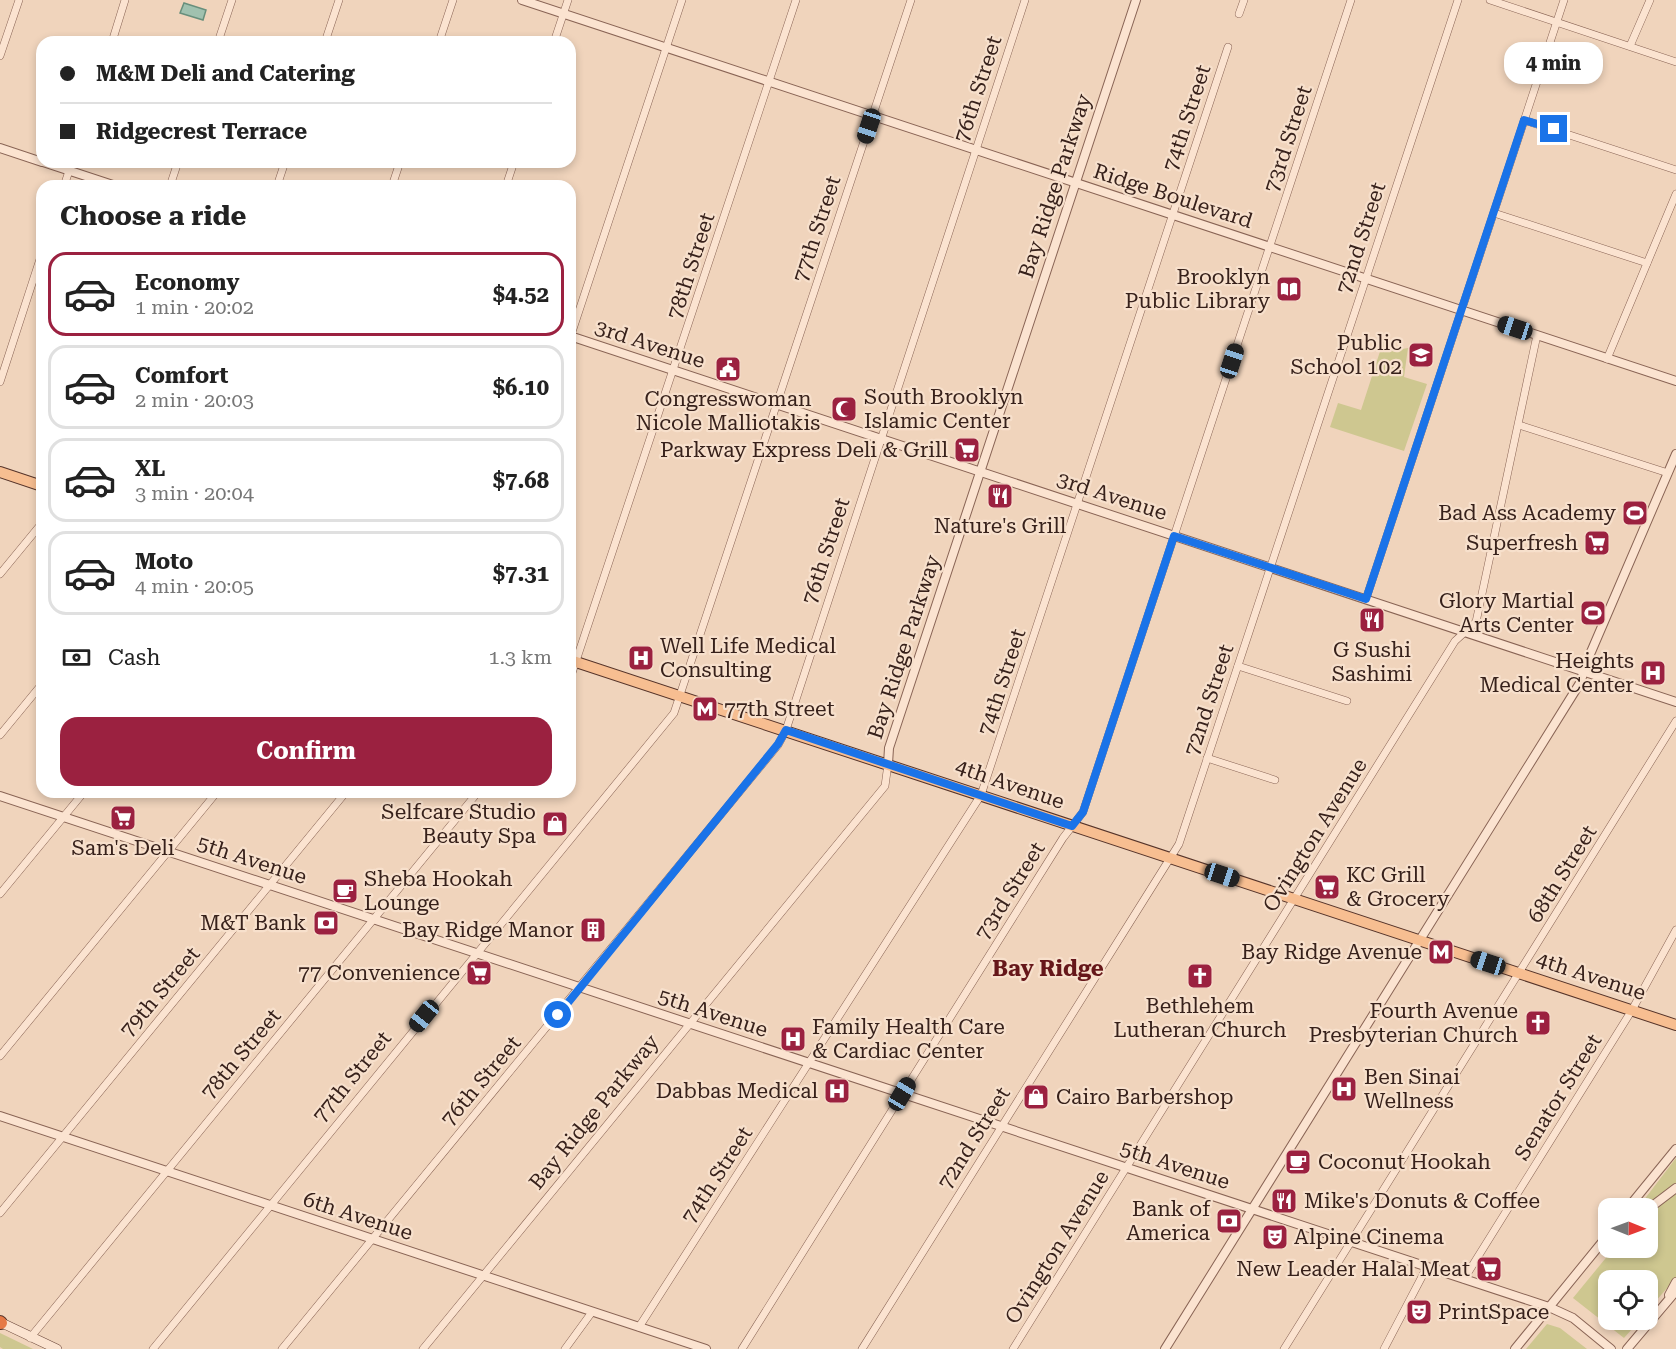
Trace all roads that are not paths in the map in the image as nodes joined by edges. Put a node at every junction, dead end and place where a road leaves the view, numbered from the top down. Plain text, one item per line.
1 (19, 0) edge
2 (125, 0) edge
3 (232, 0) edge
4 (339, 0) edge
5 (453, 0) edge
6 (522, 0) edge
7 (568, 0) edge
8 (682, 0) edge
9 (796, 0) edge
10 (911, 0) edge
11 (1025, 0) edge
12 (1136, 0) edge
13 (1244, 0) edge
14 (1351, 0) edge
15 (1458, 0) edge
16 (1490, 0) edge
17 (1564, 0) edge
18 (1650, 0) edge
19 (563, 14) junction
20 (1239, 14) dead end
21 (1557, 22) junction
22 (114, 36) edge
23 (220, 36) edge
24 (327, 36) edge
25 (441, 36) edge
26 (556, 36) edge
27 (1630, 46) junction
28 (1228, 47) dead end
29 (666, 48) junction
30 (0, 57) edge
31 (1676, 62) edge
32 (769, 82) junction
33 (872, 116) junction
34 (1524, 120) junction
35 (0, 148) edge
36 (975, 151) junction
37 (36, 160) edge
38 (75, 168) edge
39 (1676, 170) edge
40 (102, 180) edge
41 (1075, 183) junction
42 (1676, 194) edge
43 (1494, 213) junction
44 (1172, 215) junction
45 (1269, 247) junction
46 (1647, 263) junction
47 (36, 271) edge
48 (1365, 279) junction
49 (1462, 311) junction
50 (576, 319) edge
51 (1537, 336) junction
52 (576, 339) edge
53 (1607, 358) junction
54 (674, 370) junction
55 (1676, 381) edge
56 (0, 382) edge
57 (777, 404) junction
58 (1519, 424) junction
59 (880, 439) junction
60 (1676, 454) edge
61 (0, 472) edge
62 (980, 472) junction
63 (1668, 473) junction
64 (36, 484) edge
65 (1077, 503) junction
66 (36, 530) edge
67 (1174, 536) junction
68 (1270, 567) junction
69 (0, 574) edge
70 (1366, 599) junction
71 (1465, 632) junction
72 (576, 652) edge
73 (576, 662) edge
74 (1238, 666) junction
75 (1584, 671) junction
76 (36, 691) edge
77 (680, 697) junction
78 (1347, 701) dead end
79 (1676, 702) edge
80 (1676, 722) edge
81 (786, 730) junction
82 (0, 735) edge
83 (1207, 758) junction
84 (888, 764) junction
85 (1275, 780) dead end
86 (981, 795) junction
87 (0, 796) edge
88 (79, 798) edge
89 (212, 798) edge
90 (341, 798) edge
91 (473, 798) edge
92 (63, 817) junction
93 (1072, 826) junction
94 (168, 851) junction
95 (1170, 858) junction
96 (270, 885) junction
97 (0, 894) edge
98 (1295, 899) junction
99 (374, 920) junction
100 (1676, 930) edge
101 (1421, 940) junction
102 (476, 953) junction
103 (1519, 973) junction
104 (580, 988) junction
105 (1632, 1010) junction
106 (690, 1024) junction
107 (1676, 1025) edge
108 (0, 1056) edge
109 (808, 1063) junction
110 (902, 1094) junction
111 (0, 1116) edge
112 (1000, 1127) junction
113 (63, 1137) junction
114 (1676, 1149) edge
115 (1126, 1168) junction
116 (166, 1171) junction
117 (1676, 1188) edge
118 (1636, 1198) edge
119 (1658, 1202) edge
120 (268, 1205) junction
121 (1252, 1210) junction
122 (0, 1213) edge
123 (372, 1239) junction
124 (1351, 1243) junction
125 (1598, 1250) edge
126 (1427, 1267) junction
127 (483, 1276) junction
128 (1464, 1279) junction
129 (1676, 1282) edge
130 (1676, 1291) edge
131 (1666, 1301) junction
132 (1549, 1307) junction
133 (592, 1312) junction
134 (0, 1322) edge
135 (639, 1327) junction
136 (30, 1338) junction
137 (699, 1348) edge
138 (1167, 1348) edge
139 (57, 1349) edge
140 (153, 1349) edge
141 (282, 1349) edge
142 (423, 1349) edge
143 (565, 1349) edge
144 (742, 1349) edge
145 (862, 1349) edge
146 (1013, 1349) edge
147 (1284, 1349) edge
148 (1384, 1349) edge
149 (1515, 1349) edge
150 (1611, 1349) edge
151 (1627, 1349) edge

1 - 30 street
2 - 22 street
3 - 23 street
4 - 24 street
5 - 25 street
6 - 19 street, Ridge Boulevard
7 - 19 street
8 - 29 street
9 - 32 street, 78th Street
10 - 33 street, 77th Street
11 - 36 street, 76th Street
12 - 41 street, Bay Ridge Parkway
13 - 20 street
14 - 45 street, 73rd Street
15 - 48 street, 72nd Street
16 - 21 street
17 - 21 street
18 - 27 street
19 - 26 street
19 - 29 street, Ridge Boulevard
21 - 27 street
21 - 34 street
27 - 31 street
28 - 44 street, 74th Street
29 - 32 street, Ridge Boulevard
29 - 50 street
32 - 33 street, Ridge Boulevard
32 - 54 street, 78th Street
33 - 36 street, Ridge Boulevard
33 - 57 street, 77th Street
34 - 39 street
34 - 43 street
35 - 37 street
36 - 41 street, Ridge Boulevard
36 - 59 street, 76th Street
38 - 40 street
41 - 44 street, Ridge Boulevard
41 - 62 street, Bay Ridge Parkway
42 - 46 street
43 - 46 street
43 - 49 street
44 - 45 street, Ridge Boulevard
44 - 65 street, 74th Street
45 - 48 street, Ridge Boulevard
45 - 67 street, 73rd Street
46 - 53 street
47 - 56 street
48 - 49 street, Ridge Boulevard
48 - 68 street, 72nd Street
49 - 51 street, Ridge Boulevard
49 - 70 street
51 - 53 street, Ridge Boulevard
51 - 58 street, Ovington Avenue
52 - 54 street, 3rd Avenue
53 - 55 street, Ridge Boulevard
54 - 57 street, 3rd Avenue
54 - 72 street, 78th Street
57 - 59 street, 3rd Avenue
57 - 77 street, 77th Street
58 - 63 street
58 - 71 street, Ovington Avenue
59 - 62 street, 3rd Avenue
59 - 81 street, 76th Street
60 - 63 street
61 - 64 main road
62 - 65 street, 3rd Avenue
62 - 84 street, Bay Ridge Parkway
63 - 75 street
65 - 67 street, 3rd Avenue
65 - 86 street, 74th Street
66 - 69 street
67 - 68 street, 3rd Avenue
67 - 93 street, 73rd Street
68 - 70 street, 3rd Avenue
68 - 74 street, 72nd Street
70 - 71 street, 3rd Avenue
71 - 75 street, 3rd Avenue
71 - 98 street, Ovington Avenue
73 - 77 main road, 4th Avenue
74 - 78 street
74 - 83 street, 72nd Street
75 - 79 street, 3rd Avenue
75 - 101 street
76 - 82 street
77 - 81 main road, 4th Avenue
77 - 102 street, 77th Street
80 - 103 street, 68th Street
81 - 84 main road, 4th Avenue
81 - 104 street, 76th Street
83 - 85 street
83 - 95 street, 72nd Street
84 - 86 main road, 4th Avenue
84 - 106 street, Bay Ridge Parkway
86 - 93 main road, 4th Avenue
86 - 109 street, 74th Street
87 - 92 street, 5th Avenue
88 - 92 street
89 - 94 street
90 - 96 street, 79th Street
91 - 99 street, 78th Street
92 - 94 street, 5th Avenue
92 - 97 street
93 - 95 main road, 4th Avenue
93 - 110 street, 73rd Street
94 - 96 street, 5th Avenue
94 - 108 street
95 - 98 main road, 4th Avenue
95 - 112 street, 72nd Street
96 - 99 street, 5th Avenue
96 - 113 street, 79th Street
98 - 101 main road, 4th Avenue
98 - 115 street, Ovington Avenue
99 - 102 street, 5th Avenue
99 - 116 street, 78th Street
100 - 105 street, Senator Street
101 - 103 main road, 4th Avenue
101 - 121 street
102 - 104 street, 5th Avenue
102 - 120 street, 77th Street
103 - 105 main road, 4th Avenue
103 - 124 street, 68th Street
104 - 106 street, 5th Avenue
104 - 123 street, 76th Street
105 - 107 main road, 4th Avenue
105 - 128 street, Senator Street
106 - 109 street, 5th Avenue
106 - 127 street, Bay Ridge Parkway
109 - 110 street, 5th Avenue
109 - 135 street, 74th Street
110 - 112 street, 5th Avenue
110 - 144 street, 73rd Street
111 - 113 street, 6th Avenue
112 - 115 street, 5th Avenue
112 - 145 street, 72nd Street
113 - 116 street, 6th Avenue
113 - 122 street, 79th Street
114 - 118 street
115 - 121 street, 5th Avenue
115 - 146 street, Ovington Avenue
116 - 120 street, 6th Avenue
116 - 136 street, 78th Street
117 - 119 street
120 - 123 street, 6th Avenue
120 - 140 street, 77th Street
121 - 124 street, 5th Avenue
121 - 138 street
123 - 127 street, 6th Avenue
123 - 141 street, 76th Street
124 - 126 street, 5th Avenue
124 - 147 street, 68th Street
125 - 132 street
126 - 128 street, 5th Avenue
126 - 148 street
127 - 133 street, 6th Avenue
127 - 142 street, Bay Ridge Parkway
128 - 132 street, 5th Avenue
129 - 131 street
130 - 131 street
131 - 151 street
132 - 149 street
132 - 150 street, 5th Avenue
133 - 135 street, 6th Avenue
133 - 143 street
134 - 136 main road
135 - 137 street, 6th Avenue
136 - 139 main road

